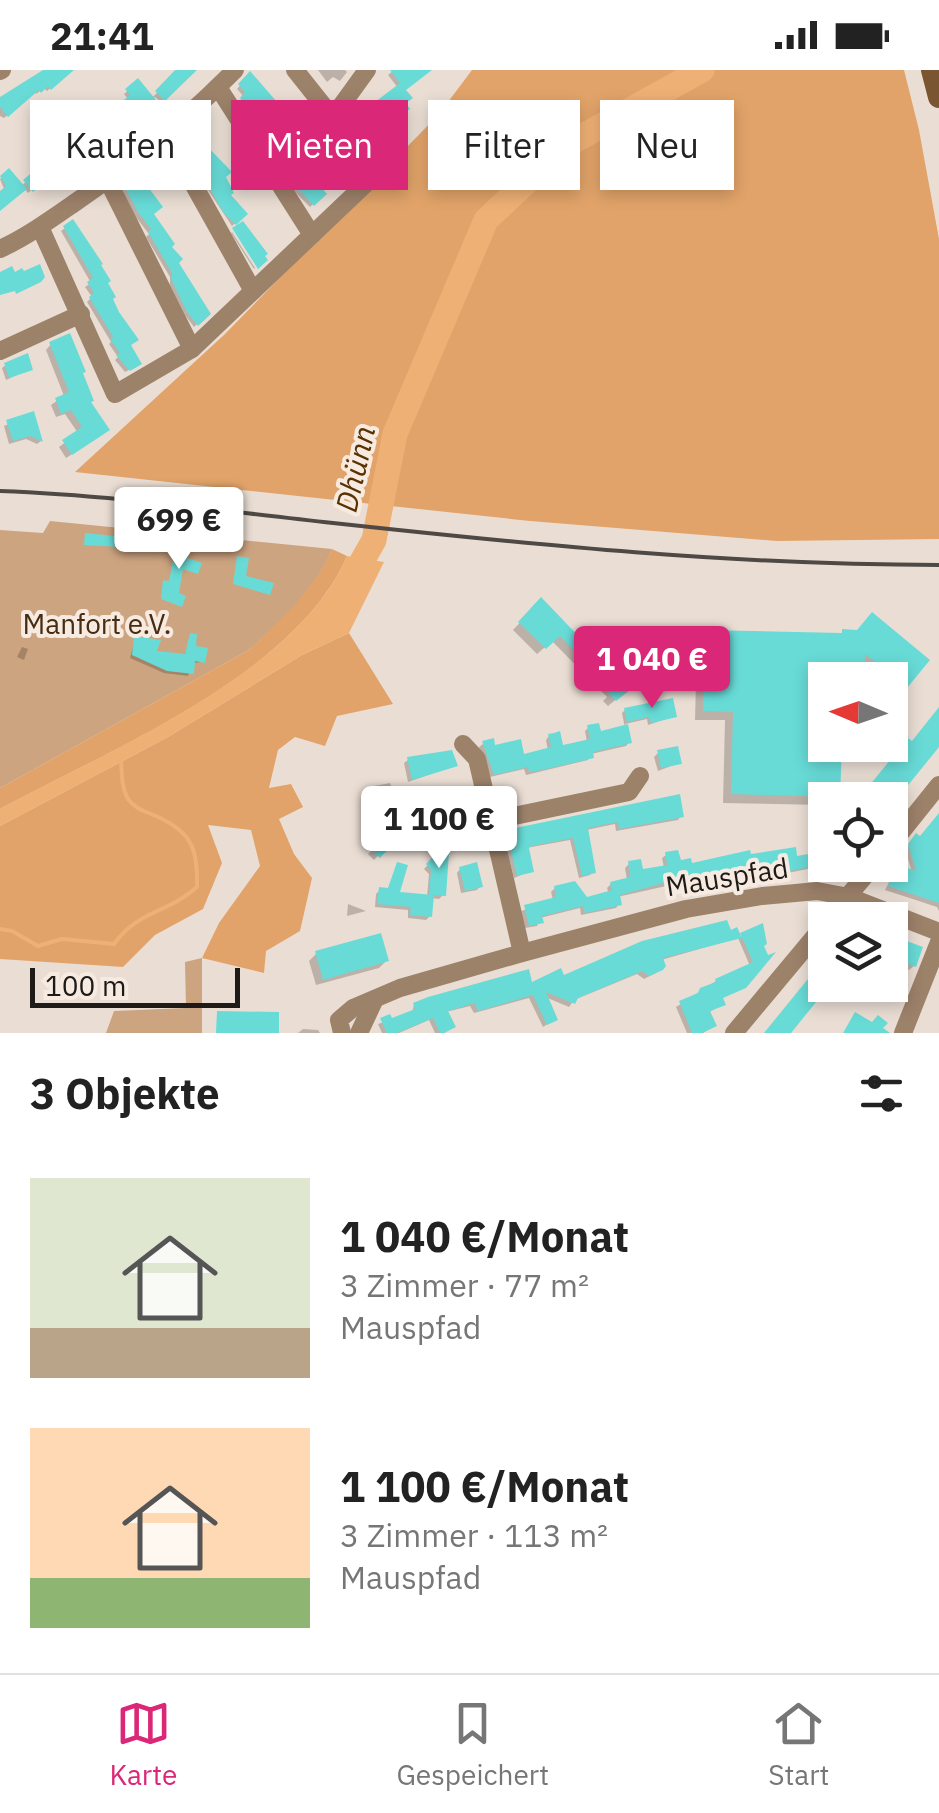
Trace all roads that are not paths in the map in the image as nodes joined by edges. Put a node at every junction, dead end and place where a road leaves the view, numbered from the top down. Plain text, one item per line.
1 (234, 70) edge
2 (295, 70) edge
3 (367, 70) edge
4 (932, 70) edge
5 (218, 86) junction
6 (939, 96) edge
7 (204, 100) edge
8 (319, 100) edge
9 (345, 100) edge
10 (94, 190) edge
11 (113, 190) edge
12 (196, 190) edge
13 (360, 190) edge
14 (40, 226) junction
15 (312, 235) junction
16 (0, 249) edge
17 (253, 291) junction
18 (81, 314) junction
19 (192, 348) junction
20 (0, 351) edge
21 (463, 744) dead end
22 (640, 776) dead end
23 (939, 785) edge
24 (490, 820) junction
25 (908, 824) edge
26 (861, 882) edge
27 (849, 897) junction
28 (845, 902) edge
29 (939, 932) edge
30 (939, 942) edge
31 (808, 945) edge
32 (522, 953) junction
33 (374, 999) junction
34 (342, 1033) edge
35 (359, 1033) edge
36 (734, 1033) edge
37 (903, 1033) edge

1 - 5 street
2 - 8 street
3 - 9 street
4 - 6 main road
5 - 7 street
5 - 15 street
10 - 14 street
11 - 19 street
12 - 17 street
13 - 15 street
14 - 16 street
14 - 18 street
15 - 17 street
17 - 19 street
18 - 19 street
18 - 20 street
21 - 24 street
22 - 24 street
23 - 25 street
24 - 32 street
26 - 27 street
27 - 28 street
27 - 29 street, Mauspfad
27 - 32 street, Mauspfad
30 - 37 street
31 - 36 street
32 - 33 street, Mauspfad
33 - 34 street, Mauspfad
33 - 35 street

